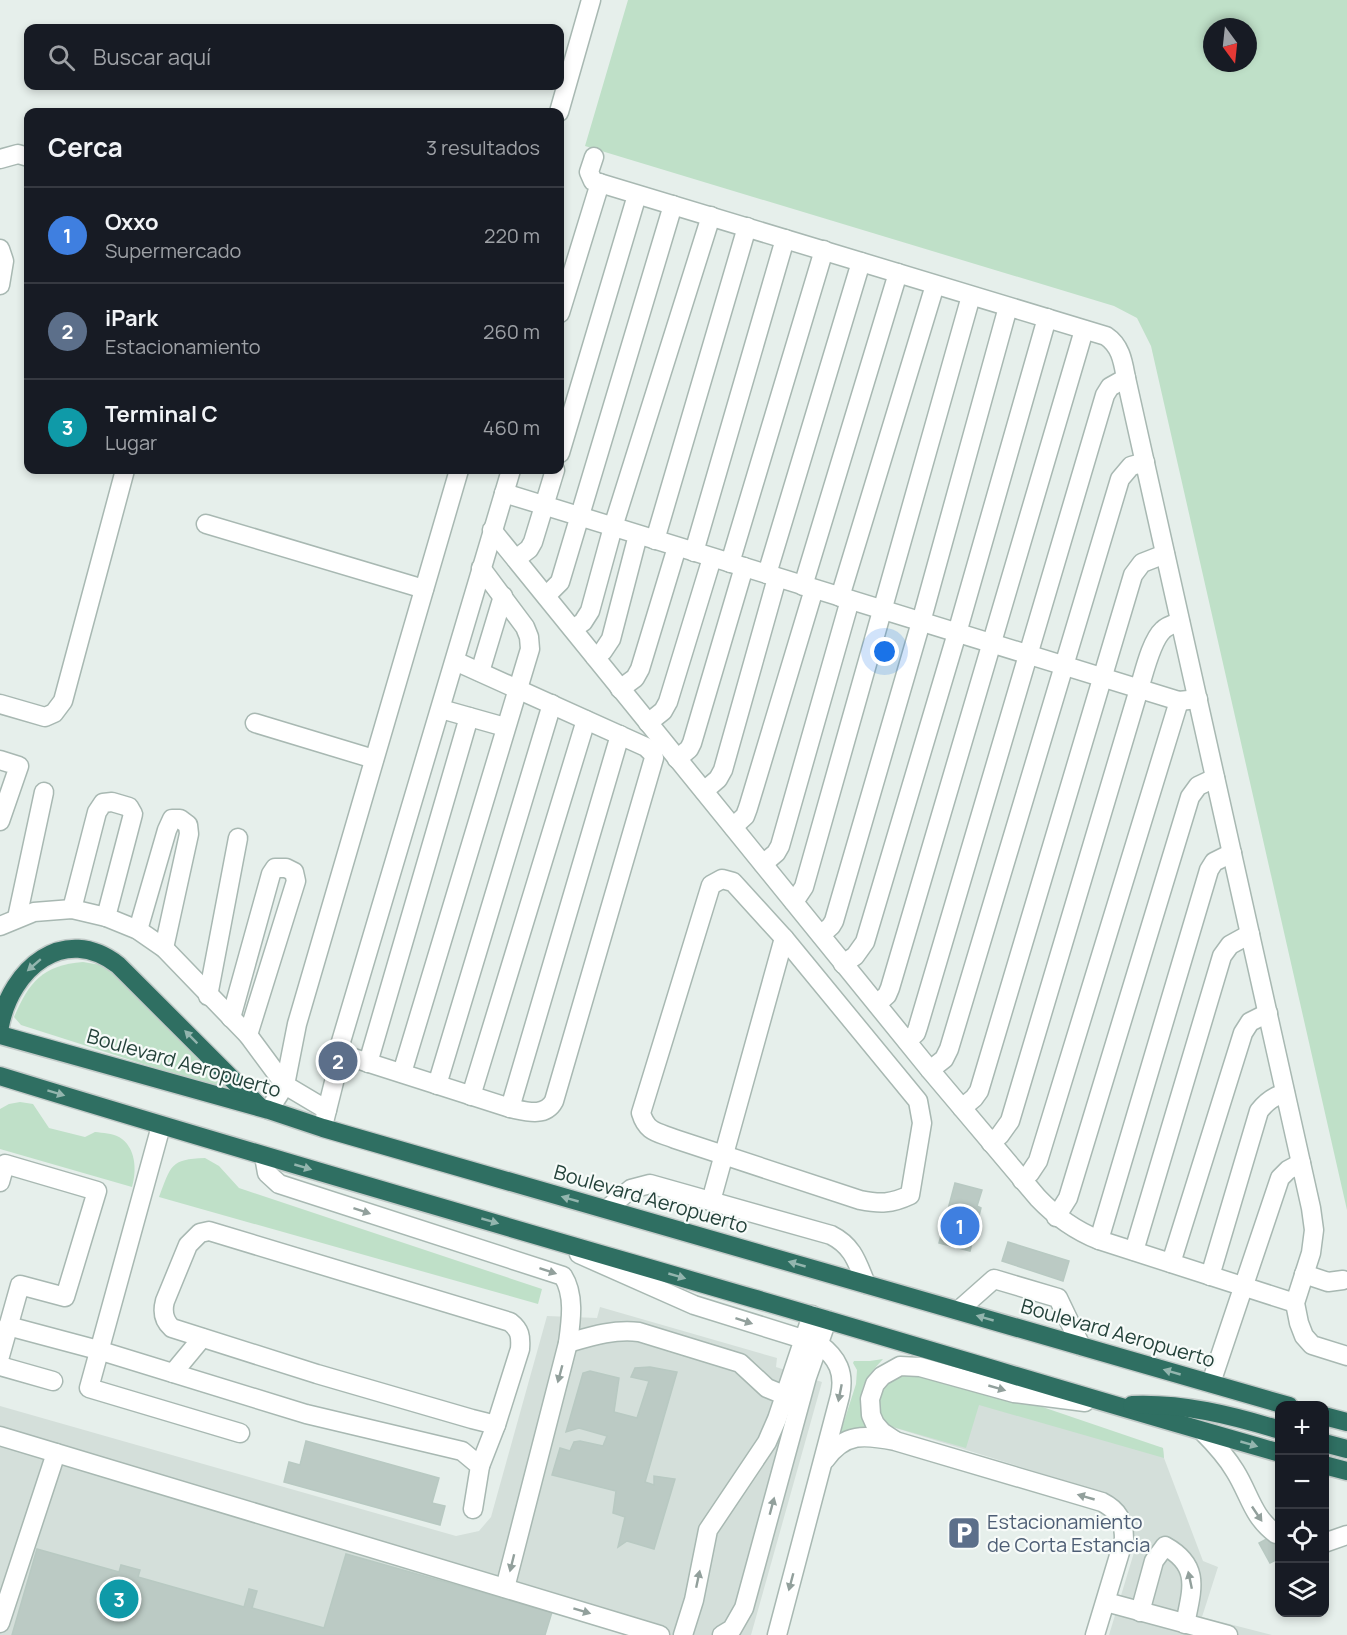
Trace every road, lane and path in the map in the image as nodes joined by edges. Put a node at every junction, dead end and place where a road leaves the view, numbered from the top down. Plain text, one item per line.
1 (591, 0) edge
2 (560, 108) edge
3 (24, 156) edge
4 (594, 158) dead end
5 (0, 159) edge
6 (600, 183) junction
7 (637, 195) junction
8 (673, 205) junction
9 (711, 216) junction
10 (747, 227) junction
11 (785, 239) junction
12 (0, 249) edge
13 (824, 250) junction
14 (861, 262) junction
15 (898, 273) junction
16 (0, 285) edge
17 (935, 285) junction
18 (971, 296) junction
19 (564, 300) edge
20 (1008, 307) junction
21 (1047, 318) junction
22 (1084, 330) junction
23 (1126, 378) junction
24 (564, 440) edge
25 (1145, 462) junction
26 (124, 474) edge
27 (458, 474) edge
28 (510, 474) edge
29 (554, 474) edge
30 (504, 493) junction
31 (544, 506) junction
32 (579, 517) junction
33 (206, 524) dead end
34 (613, 527) junction
35 (492, 530) junction
36 (647, 538) junction
37 (685, 550) junction
38 (1165, 554) junction
39 (712, 558) junction
40 (516, 559) junction
41 (737, 565) junction
42 (481, 568) junction
43 (772, 576) junction
44 (808, 587) junction
45 (424, 589) junction
46 (503, 596) junction
47 (546, 596) junction
48 (845, 598) junction
49 (884, 610) junction
50 (921, 622) junction
51 (1180, 622) junction
52 (573, 629) junction
53 (957, 633) junction
54 (993, 644) junction
55 (1027, 655) junction
56 (595, 657) junction
57 (455, 661) junction
58 (1065, 666) junction
59 (480, 672) junction
60 (1102, 678) junction
61 (621, 688) junction
62 (517, 689) junction
63 (1139, 689) junction
64 (1198, 699) junction
65 (1179, 702) junction
66 (0, 704) edge
67 (552, 704) junction
68 (441, 709) junction
69 (469, 717) junction
70 (586, 720) junction
71 (255, 723) dead end
72 (648, 723) junction
73 (506, 727) junction
74 (620, 735) junction
75 (374, 759) junction
76 (677, 759) junction
77 (0, 760) edge
78 (1215, 778) junction
79 (704, 791) junction
80 (44, 792) dead end
81 (0, 821) edge
82 (733, 827) junction
83 (238, 838) dead end
84 (1232, 854) junction
85 (763, 864) junction
86 (793, 901) junction
87 (72, 909) junction
88 (106, 917) junction
89 (17, 918) junction
90 (0, 926) edge
91 (138, 930) junction
92 (1250, 934) junction
93 (821, 935) junction
94 (784, 938) junction
95 (164, 948) junction
96 (843, 964) junction
97 (208, 996) junction
98 (877, 1004) junction
99 (1268, 1014) junction
100 (231, 1018) junction
101 (0, 1026) edge
102 (0, 1035) edge
103 (248, 1035) junction
104 (907, 1041) junction
105 (341, 1054) junction
106 (368, 1063) junction
107 (930, 1070) junction
108 (402, 1073) junction
109 (0, 1076) edge
110 (285, 1085) junction
111 (437, 1085) junction
112 (1286, 1093) junction
113 (471, 1096) junction
114 (510, 1108) junction
115 (962, 1108) junction
116 (265, 1109) junction
117 (325, 1119) junction
118 (161, 1126) junction
119 (991, 1143) junction
120 (724, 1155) junction
121 (264, 1156) junction
122 (1301, 1163) junction
123 (1022, 1180) junction
124 (0, 1182) edge
125 (711, 1201) junction
126 (607, 1209) junction
127 (1056, 1217) junction
128 (535, 1234) junction
129 (1099, 1240) junction
130 (1134, 1251) junction
131 (1170, 1263) junction
132 (1304, 1274) junction
133 (1210, 1276) junction
134 (1342, 1280) dead end
135 (866, 1284) junction
136 (1243, 1287) junction
137 (7, 1301) edge
138 (1294, 1303) junction
139 (958, 1310) junction
140 (819, 1318) junction
141 (8, 1326) junction
142 (202, 1338) junction
143 (811, 1342) junction
144 (568, 1343) junction
145 (1081, 1346) junction
146 (98, 1350) junction
147 (0, 1356) edge
148 (1347, 1356) edge
149 (0, 1366) edge
150 (173, 1373) junction
151 (53, 1381) dead end
152 (1211, 1383) junction
153 (784, 1395) junction
154 (1275, 1402) edge
155 (1112, 1405) junction
156 (1329, 1417) edge
157 (1347, 1422) edge
158 (496, 1425) junction
159 (1275, 1428) edge
160 (1202, 1431) junction
161 (240, 1433) dead end
162 (0, 1436) edge
163 (896, 1441) junction
164 (1329, 1444) edge
165 (1347, 1449) edge
166 (1275, 1451) edge
167 (57, 1453) junction
168 (480, 1466) junction
169 (1329, 1466) edge
170 (1347, 1471) edge
171 (819, 1475) junction
172 (473, 1509) dead end
173 (1275, 1533) edge
174 (1347, 1535) edge
175 (1329, 1541) edge
176 (506, 1588) junction
177 (1106, 1602) junction
178 (1140, 1612) junction
179 (0, 1623) edge
180 (1185, 1624) junction
181 (660, 1635) edge
182 (683, 1635) edge
183 (722, 1635) edge
184 (777, 1635) edge
185 (1095, 1635) edge
186 (1228, 1635) edge

1 - 2 street
3 - 5 street
4 - 6 street
6 - 7 street
6 - 19 street
7 - 8 street
7 - 24 street
8 - 9 street
8 - 32 street
9 - 10 street
9 - 34 street
10 - 11 street
10 - 36 street
11 - 13 street
11 - 37 street
12 - 16 street
13 - 14 street
13 - 41 street
14 - 15 street
14 - 43 street
15 - 17 street
15 - 44 street
17 - 18 street
17 - 48 street
18 - 20 street
18 - 49 street
20 - 21 street
20 - 50 street
21 - 22 street
21 - 53 street
22 - 23 street
22 - 54 street
23 - 25 street
23 - 55 street
25 - 38 street
25 - 58 street
26 - 66 street
27 - 45 street
28 - 30 street
29 - 31 street
30 - 31 street
30 - 35 street
31 - 32 street
31 - 40 street
32 - 34 street
32 - 47 street
33 - 45 street
34 - 36 street
34 - 52 street
35 - 40 street
35 - 42 street
36 - 37 street
36 - 56 street
37 - 39 street
37 - 61 street
38 - 51 street
38 - 60 street
39 - 41 street
39 - 72 street
40 - 47 street
41 - 43 street
41 - 76 street
42 - 46 street
42 - 57 street
43 - 44 street
43 - 79 street
44 - 48 street
44 - 82 street
45 - 75 street
46 - 59 street
46 - 62 street
47 - 52 street
48 - 49 street
48 - 85 street
49 - 50 street
49 - 86 street
50 - 53 street
50 - 93 street
51 - 63 street
51 - 64 street
52 - 56 street
53 - 54 street
53 - 96 street
54 - 55 street
54 - 98 street
55 - 58 street
55 - 104 street
56 - 61 street
57 - 59 street
57 - 68 street
58 - 60 street
58 - 107 street
59 - 62 street
60 - 63 street
60 - 115 street
61 - 72 street
62 - 67 street
62 - 73 street
63 - 65 street
63 - 119 street
64 - 65 street
64 - 78 street
65 - 123 street
67 - 70 street
67 - 111 street
68 - 69 street
68 - 105 street
69 - 73 street
69 - 106 street
70 - 74 street
70 - 113 street
71 - 75 street
72 - 76 street
73 - 108 street
74 - 114 street
74 - 114 street
75 - 110 street
76 - 79 street
77 - 81 street
78 - 84 street
78 - 127 street
79 - 82 street
80 - 89 street
82 - 85 street
83 - 97 street
84 - 92 street
84 - 129 street
85 - 86 street
86 - 93 street
87 - 88 street
87 - 88 street
87 - 89 street
88 - 91 street
89 - 90 street
91 - 95 street
91 - 95 street
92 - 99 street
92 - 130 street
93 - 96 street
94 - 120 street
94 - 120 street
94 - 120 street
95 - 97 street
96 - 98 street
97 - 100 street
98 - 104 street
99 - 112 street
99 - 131 street
100 - 103 street
100 - 103 street
116 -> 101 highway
102 - 116 highway, Boulevard Aeropuerto
103 - 110 street
104 - 107 street
105 - 106 street
105 - 117 street
106 - 108 street
107 - 115 street
108 - 111 street
109 -> 118 highway
110 - 116 street
110 - 117 street
111 - 113 street
112 - 122 street
112 - 133 street
113 - 114 street
115 - 119 street
116 - 117 highway, Boulevard Aeropuerto
126 -> 117 highway, Boulevard Aeropuerto
118 - 121 highway
118 - 146 street
119 - 123 street
120 - 125 street
121 -> 128 highway
121 -> 144 street
122 - 132 street
122 - 136 street
123 - 127 street
124 - 137 street
125 - 126 street
125 - 135 street
135 -> 126 highway, Boulevard Aeropuerto
127 - 129 street
128 -> 140 highway
128 -> 143 street
129 - 130 street
130 - 131 street
131 - 133 street
132 - 134 street
132 - 138 street
133 - 136 street
135 - 139 highway, Boulevard Aeropuerto
136 - 138 street
136 - 152 street
137 - 141 street
138 - 148 street
145 -> 139 highway, Boulevard Aeropuerto
139 - 145 street
140 - 143 street
140 - 155 highway
141 - 146 street
141 - 147 street
142 - 150 street
142 - 158 street
142 - 158 street
143 - 153 street
143 -> 171 street
183 -> 143 street
144 - 153 street
144 -> 176 street
152 -> 145 highway, Boulevard Aeropuerto
146 - 150 street
146 - 161 street
149 - 151 street
150 - 168 street
152 - 154 highway, Boulevard Aeropuerto
182 -> 153 street
155 - 159 highway
155 - 160 highway
163 -> 155 street
156 - 157 highway
158 - 168 street
160 -> 166 highway
160 -> 173 street
162 - 167 street
163 - 171 street
177 -> 163 street
164 - 165 highway
167 - 176 street
167 - 179 street
168 - 172 street
169 - 170 highway
171 -> 184 street
174 - 175 street
176 -> 181 street
177 - 178 street
177 - 185 street
178 - 180 street
180 -> 178 street
180 - 186 street

